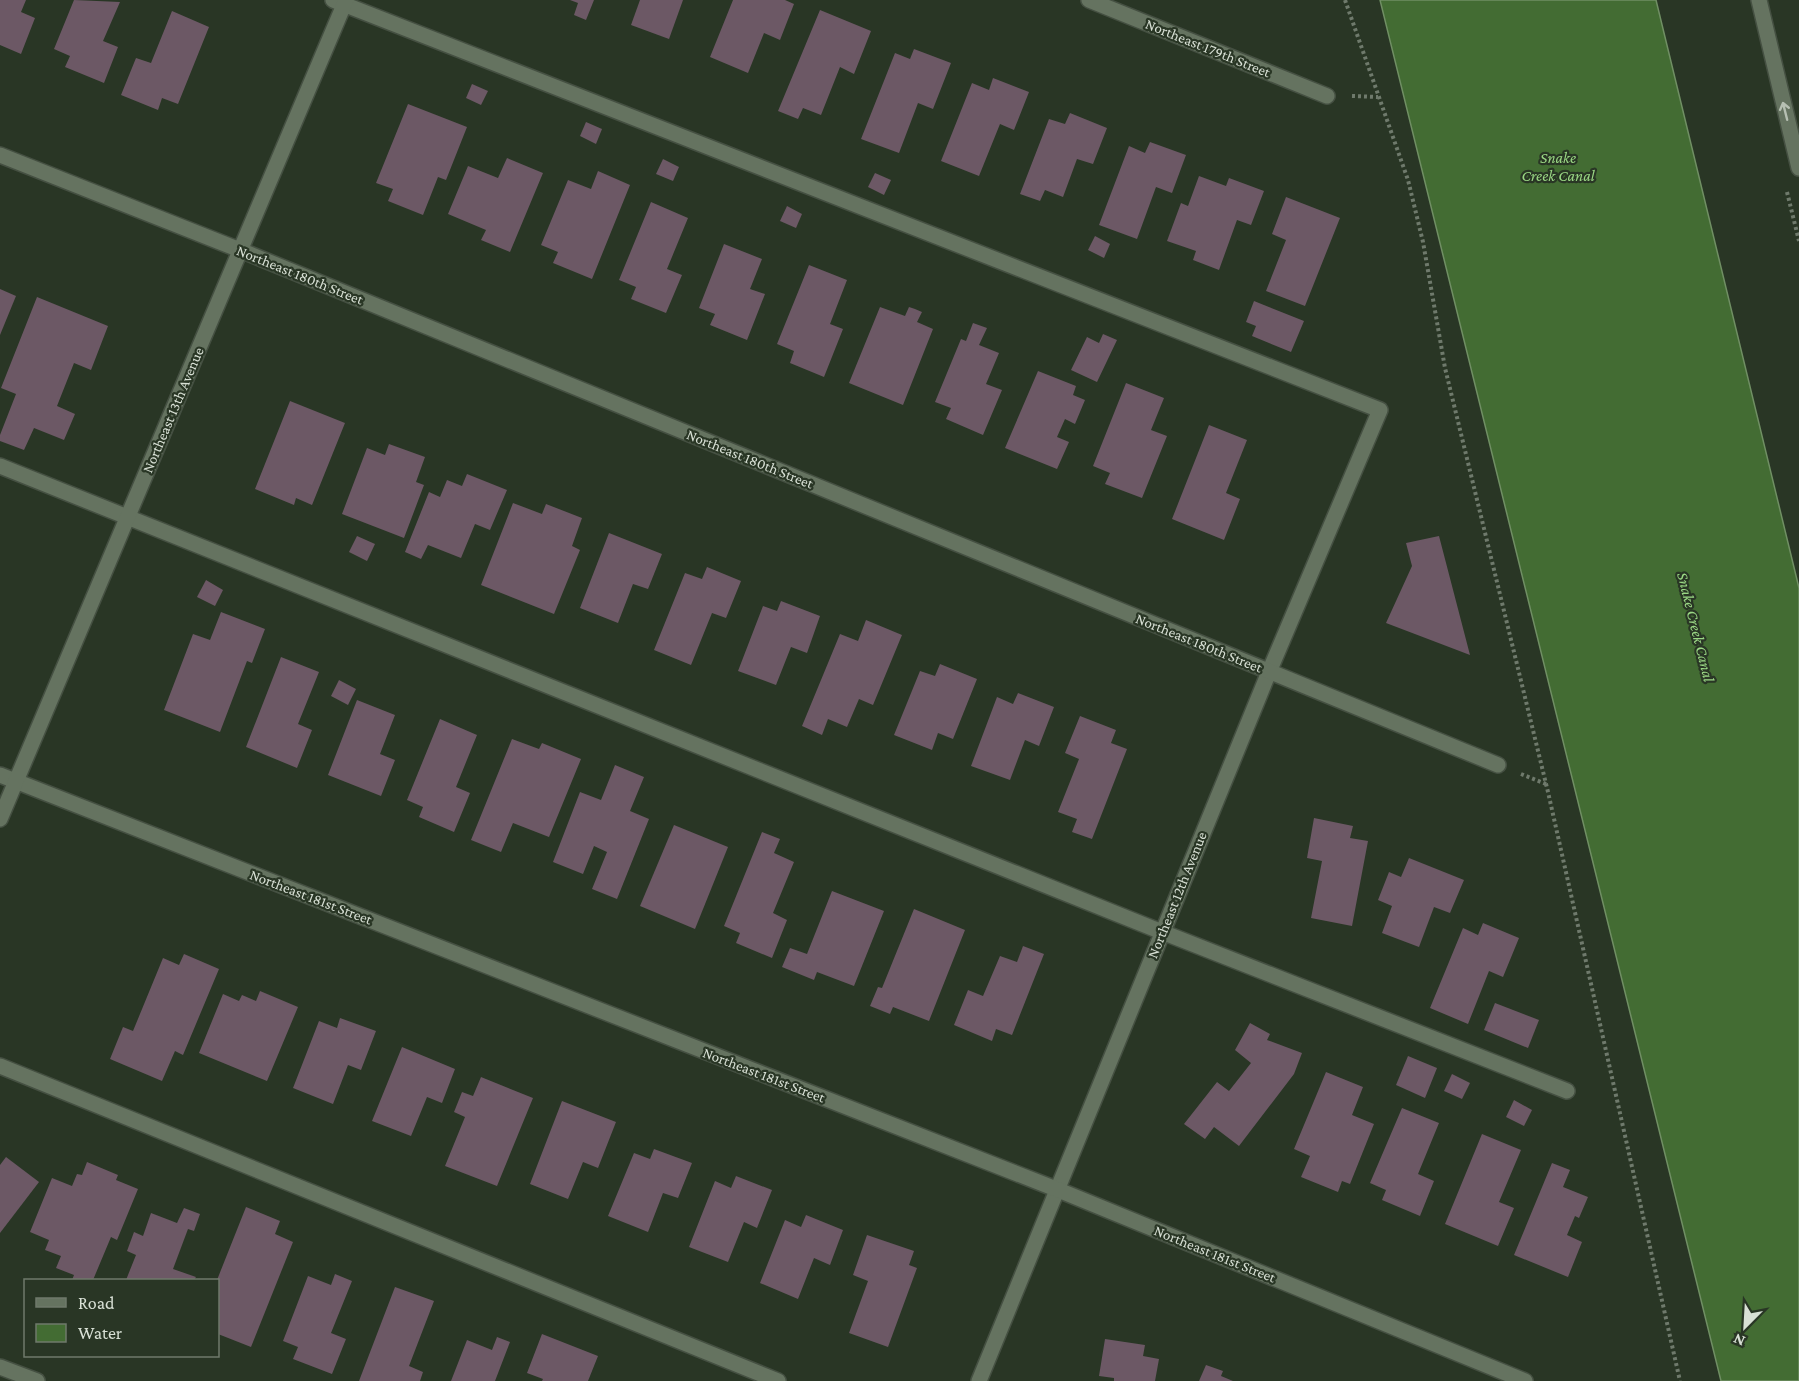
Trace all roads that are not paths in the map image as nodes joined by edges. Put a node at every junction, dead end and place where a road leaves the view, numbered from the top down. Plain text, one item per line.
1 (1089, 0) edge
2 (1759, 0) edge
3 (341, 2) edge
4 (1327, 96) dead end
5 (0, 155) edge
6 (1799, 168) edge
7 (240, 250) junction
8 (0, 466) edge
9 (128, 517) junction
10 (1269, 672) junction
11 (1498, 765) dead end
12 (0, 775) edge
13 (16, 782) junction
14 (0, 819) edge
15 (1162, 932) junction
16 (0, 1066) edge
17 (1567, 1091) dead end
18 (1056, 1189) junction
19 (0, 1366) edge
20 (37, 1381) edge
21 (778, 1381) edge
22 (979, 1381) edge
23 (1525, 1381) edge

1 - 4 street, Northeast 179th Street
6 -> 2 street
3 - 7 street, Northeast 13th Avenue
3 - 10 street, Northeast 12th Avenue
5 - 7 street, Northeast 180th Street
7 - 9 street, Northeast 13th Avenue
7 - 10 street, Northeast 180th Street
8 - 9 street
9 - 13 street, Northeast 13th Avenue
9 - 15 street
10 - 11 street, Northeast 180th Street
10 - 15 street, Northeast 12th Avenue
12 - 13 street, Northeast 181st Street
13 - 14 street, Northeast 13th Avenue
13 - 18 street, Northeast 181st Street
15 - 17 street
15 - 18 street, Northeast 12th Avenue
16 - 21 street
18 - 22 street, Northeast 12th Avenue
18 - 23 street, Northeast 181st Street
19 - 20 street

